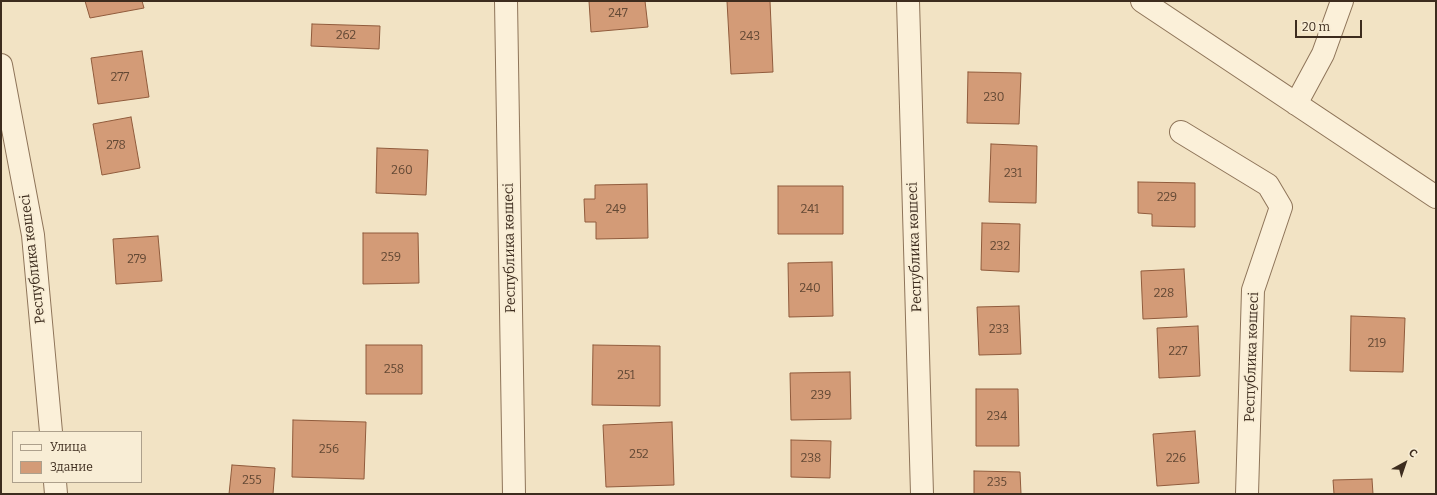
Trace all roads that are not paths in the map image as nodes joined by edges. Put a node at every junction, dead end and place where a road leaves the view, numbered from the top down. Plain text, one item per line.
1 (506, 1) edge
2 (908, 1) edge
3 (1142, 1) edge
4 (1342, 1) edge
5 (1, 65) edge
6 (1296, 104) junction
7 (1181, 132) dead end
8 (1436, 197) edge
9 (51, 431) edge
10 (55, 483) edge
11 (56, 494) edge
12 (514, 494) edge
13 (922, 494) edge
14 (1247, 494) edge

1 - 12 street, Республика көшесі
2 - 13 street, Республика көшесі
3 - 6 street
4 - 6 street
5 - 9 street, Республика көшесі
6 - 8 street
7 - 14 street, Республика көшесі
10 - 11 street

